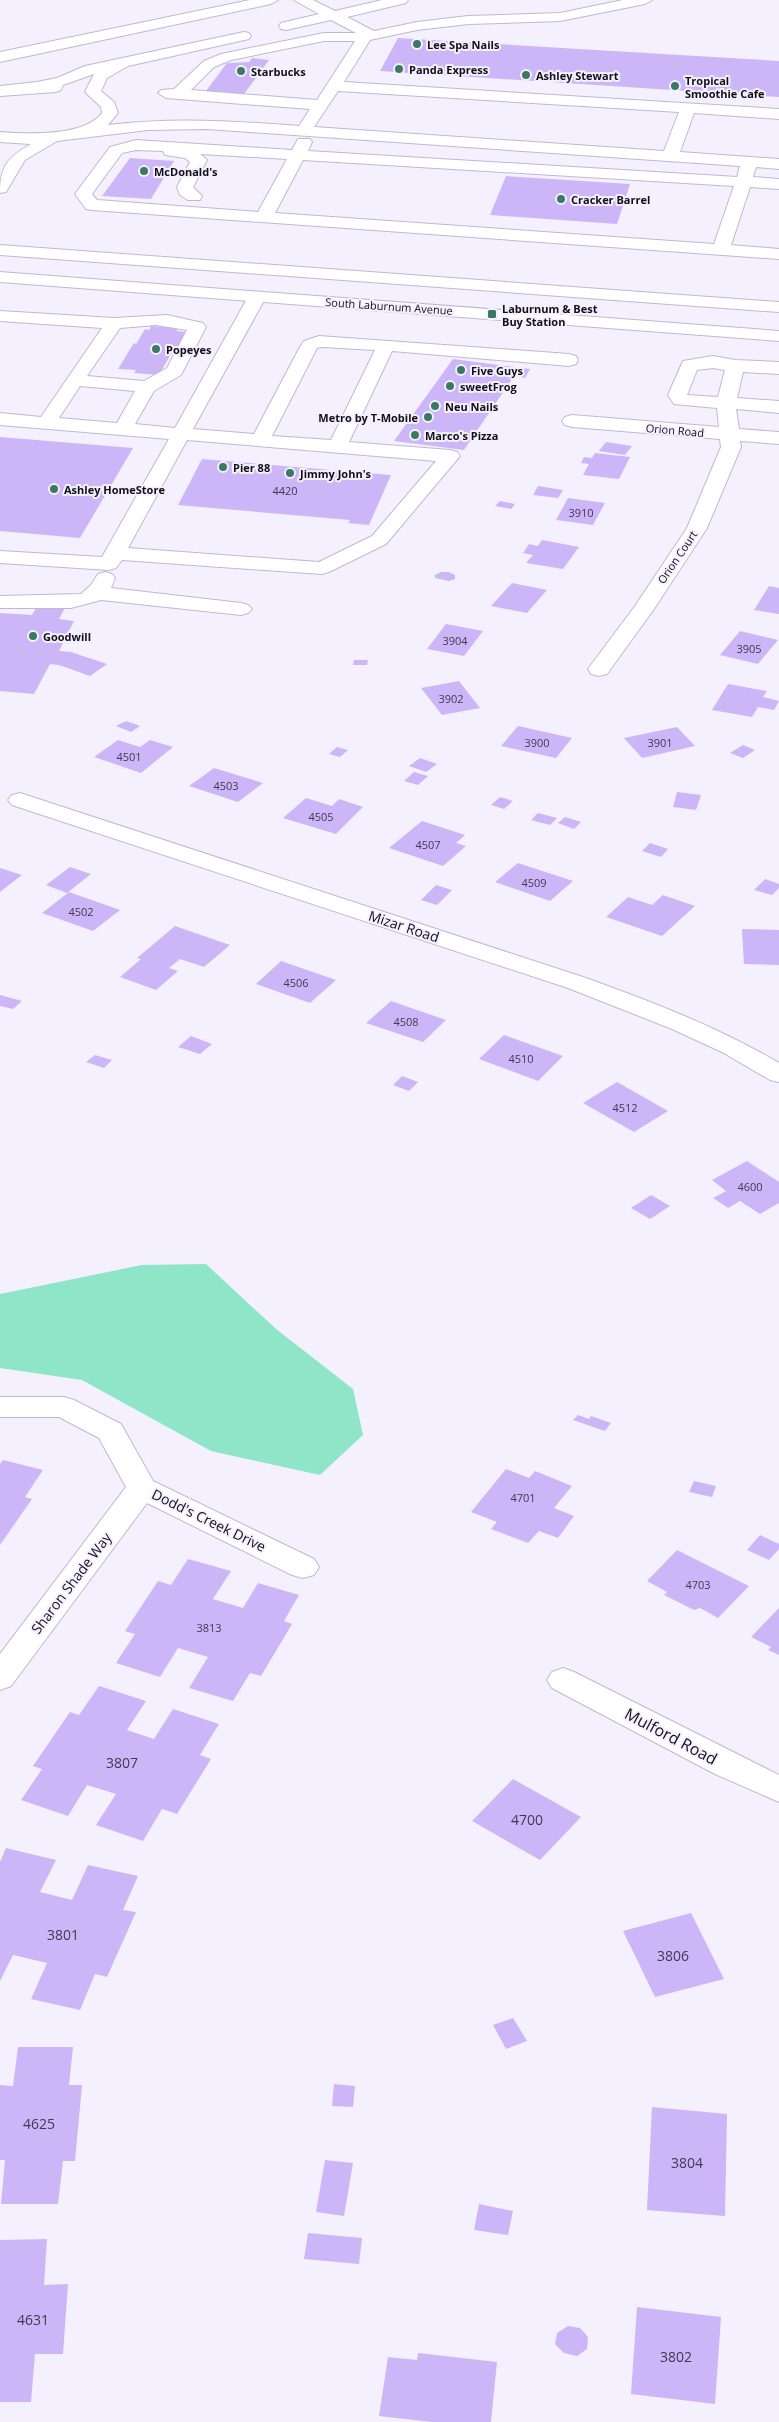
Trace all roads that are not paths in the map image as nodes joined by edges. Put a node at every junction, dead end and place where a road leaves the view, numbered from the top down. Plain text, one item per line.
1 (271, 0) edge
2 (301, 0) edge
3 (401, 0) edge
4 (645, 0) edge
5 (333, 16) junction
6 (276, 28) dead end
7 (257, 33) dead end
8 (365, 37) junction
9 (0, 57) edge
10 (124, 63) junction
11 (334, 86) junction
12 (38, 87) junction
13 (0, 91) edge
14 (103, 101) junction
15 (321, 105) junction
16 (688, 109) junction
17 (779, 114) edge
18 (207, 124) junction
19 (306, 131) junction
20 (76, 134) junction
21 (0, 137) edge
22 (54, 138) junction
23 (223, 150) junction
24 (297, 156) junction
25 (670, 156) junction
26 (768, 162) edge
27 (742, 182) junction
28 (779, 184) edge
29 (0, 188) edge
30 (87, 189) junction
31 (194, 196) junction
32 (184, 211) junction
33 (264, 217) junction
34 (0, 250) edge
35 (721, 250) junction
36 (779, 254) edge
37 (0, 277) edge
38 (257, 296) junction
39 (779, 307) edge
40 (0, 316) edge
41 (114, 323) junction
42 (779, 336) edge
43 (386, 345) junction
44 (569, 360) dead end
45 (735, 366) junction
46 (779, 368) edge
47 (75, 380) junction
48 (148, 387) junction
49 (726, 403) junction
50 (779, 407) edge
51 (0, 419) edge
52 (572, 421) dead end
53 (46, 423) junction
54 (123, 429) junction
55 (181, 434) junction
56 (729, 434) junction
57 (779, 438) edge
58 (260, 440) junction
59 (337, 446) junction
60 (0, 557) edge
61 (112, 558) junction
62 (91, 596) junction
63 (0, 602) edge
64 (241, 609) dead end
65 (599, 669) dead end
66 (20, 800) dead end
67 (779, 1074) edge
68 (0, 1407) edge
69 (142, 1488) junction
70 (303, 1566) dead end
71 (0, 1678) edge
72 (563, 1680) dead end
73 (779, 1789) edge

1 - 9 street
2 - 5 street
3 - 5 street
4 - 8 street
5 - 6 street
5 - 8 street
7 - 10 street
8 - 11 street
8 - 15 street
10 - 12 street
10 - 14 street
11 - 15 street
11 - 16 street
12 - 13 street
12 - 14 street
14 - 18 street
14 - 20 street
15 - 19 street
16 - 17 street
16 - 25 street
18 - 19 street
18 - 20 street
19 - 24 street
19 - 25 street
20 - 22 street
21 - 22 street
22 - 29 street
23 - 24 street
23 - 30 street
23 - 31 street
24 - 27 street
24 - 33 street
25 - 26 street
26 - 27 street
27 - 28 street
27 - 35 street
30 - 31 street
30 - 32 street
31 - 32 street
32 - 33 street
33 - 35 street
34 - 39 street
35 - 36 street
37 - 38 street, South Laburnum Avenue
38 - 42 street, South Laburnum Avenue
38 - 55 street
40 - 41 street
41 - 47 street
41 - 48 street
43 - 44 street
43 - 58 street
43 - 59 street
45 - 46 street
45 - 49 street, Orion Court
45 - 49 street
47 - 48 street
47 - 53 street
48 - 54 street
49 - 50 street
49 - 56 street, Orion Court
51 - 53 street
52 - 56 street, Orion Road
53 - 54 street
54 - 55 street
55 - 58 street
55 - 61 street
56 - 57 street, Orion Road
56 - 65 street, Orion Court
58 - 59 street
59 - 61 street
60 - 61 street
61 - 62 street
62 - 63 street
62 - 64 street
66 - 67 street, Mizar Road
68 - 69 street, Dodd's Creek Drive
69 - 70 street, Dodd's Creek Drive
69 - 71 street, Sharon Shade Way
72 - 73 street, Mulford Road

